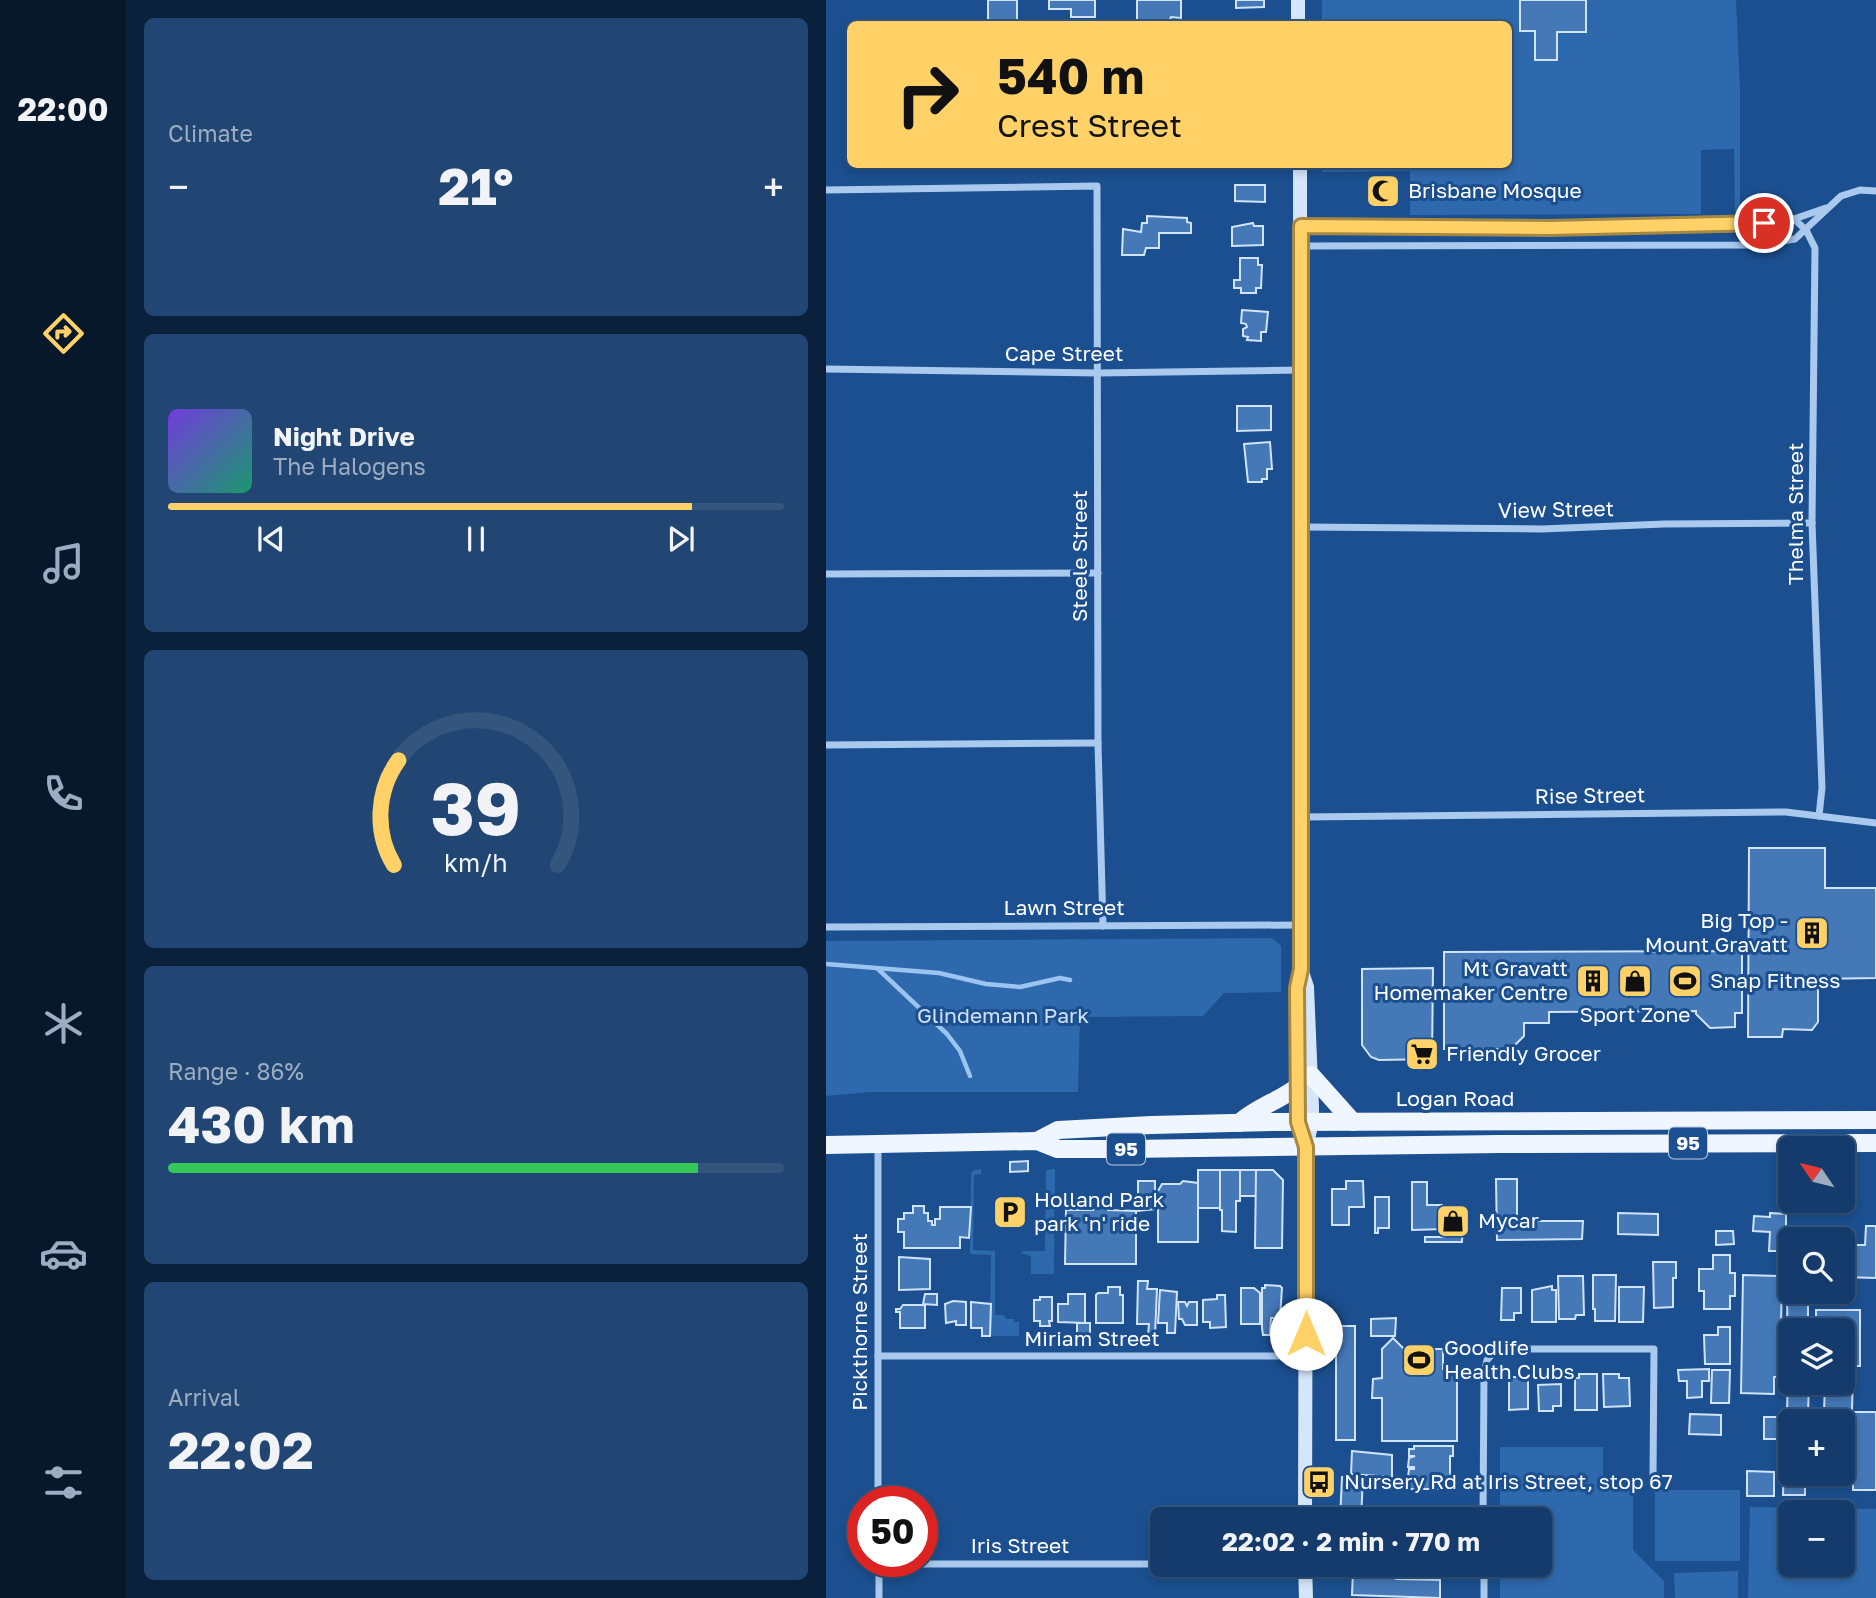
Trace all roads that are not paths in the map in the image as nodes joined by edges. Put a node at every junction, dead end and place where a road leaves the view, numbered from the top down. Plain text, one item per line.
1 (1298, 0) edge
2 (1298, 21) edge
3 (1300, 168) edge
4 (826, 190) edge
5 (1876, 191) edge
6 (1826, 207) junction
7 (1794, 219) junction
8 (1301, 226) junction
9 (1806, 230) junction
10 (1300, 246) junction
11 (826, 369) edge
12 (1302, 370) junction
13 (1098, 373) junction
14 (1812, 523) junction
15 (1302, 527) junction
16 (826, 573) edge
17 (1098, 573) junction
18 (1098, 743) junction
19 (826, 745) edge
20 (1819, 816) junction
21 (1303, 817) junction
22 (1876, 823) edge
23 (1302, 925) junction
24 (1103, 926) junction
25 (826, 927) edge
26 (1304, 1081) junction
27 (1876, 1120) edge
28 (1305, 1122) junction
29 (1353, 1122) junction
30 (1239, 1123) junction
31 (1037, 1141) junction
32 (878, 1143) junction
33 (1876, 1143) edge
34 (826, 1145) edge
35 (1306, 1147) junction
36 (878, 1356) junction
37 (1306, 1356) junction
38 (1653, 1476) dead end
39 (878, 1486) edge
40 (1305, 1507) edge
41 (1483, 1507) edge
42 (938, 1562) edge
43 (1150, 1564) edge
44 (879, 1577) edge
45 (1305, 1577) edge
46 (1483, 1577) edge
47 (879, 1598) edge
48 (1306, 1598) edge
49 (1484, 1598) edge

1 - 2 main road
3 - 8 main road
4 - 13 street, Steele Street
5 - 6 street
6 - 7 street
6 - 9 street
7 - 8 street
7 - 9 street
8 - 10 main road
9 - 10 street
9 - 14 street, Thelma Street
10 - 12 main road
11 - 13 street, Cape Street
12 - 13 street, Cape Street
12 - 15 main road
13 - 17 street, Steele Street
14 - 15 street, View Street
14 - 20 street, Thelma Street
15 - 21 main road
16 - 17 street
17 - 18 street, Steele Street
18 - 19 street
18 - 24 street, Steele Street
20 - 21 street, Rise Street
20 - 22 street, Rise Street
21 - 23 main road
23 - 24 street, Lawn Street
23 - 26 main road
24 - 25 street, Lawn Street
26 - 28 main road
26 - 29 main road
26 - 30 main road
27 - 29 main road, Logan Road / 95
28 - 29 main road, Logan Road / 95
28 - 30 main road, Logan Road / 95
28 - 35 main road
30 - 31 main road, Logan Road / 95
31 - 32 main road, Logan Road / 95
31 - 35 main road, Logan Road / 95
32 - 34 main road, Logan Road / 95
32 - 36 street, Pickthorne Street
33 - 35 main road, Logan Road / 95
35 - 37 main road
36 - 37 street, Miriam Street
36 - 39 street, Pickthorne Street
37 - 40 main road
38 - 41 street
42 - 43 street, Iris Street
44 - 47 street
45 - 48 main road
46 - 49 street

